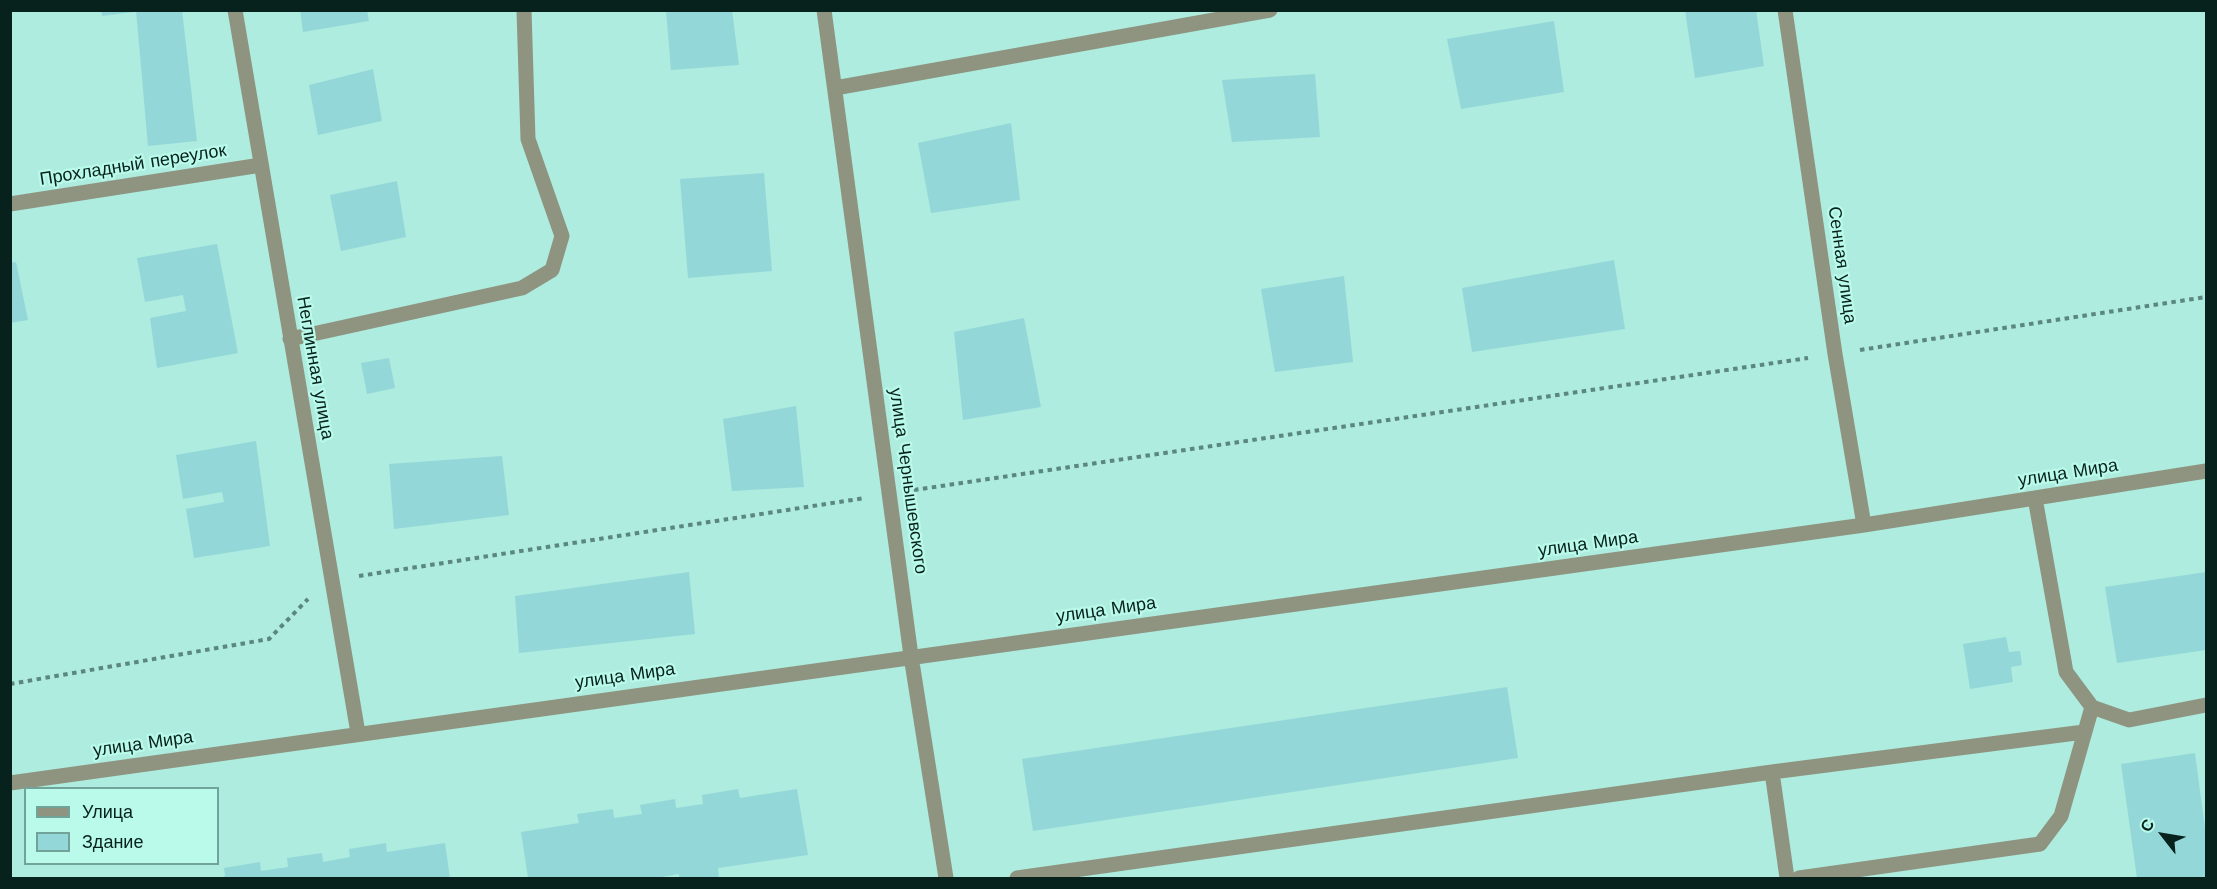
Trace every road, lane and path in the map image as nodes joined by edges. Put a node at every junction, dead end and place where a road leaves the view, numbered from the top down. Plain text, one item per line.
1 (235, 10) edge
2 (524, 10) edge
3 (824, 10) edge
4 (1269, 10) edge
5 (1785, 10) edge
6 (835, 88) junction
7 (261, 165) junction
8 (10, 204) edge
9 (2206, 297) edge
10 (290, 339) junction
11 (1835, 354) junction
12 (2206, 471) edge
13 (890, 494) junction
14 (2035, 498) junction
15 (1864, 525) junction
16 (332, 580) junction
17 (911, 656) junction
18 (10, 684) edge
19 (2206, 705) edge
20 (2092, 706) junction
21 (2084, 732) junction
22 (358, 733) junction
23 (1772, 772) junction
24 (10, 783) edge
25 (946, 879) edge
26 (1017, 879) edge
27 (1787, 879) edge
28 (1799, 879) edge

1 - 7 street, Неглинная улица
2 - 10 street
3 - 6 street, улица Чернышевского
4 - 6 street
5 - 11 street, Сенная улица
6 - 13 street, улица Чернышевского
7 - 8 street, Прохладный переулок
7 - 10 street, Неглинная улица
9 - 11 path
10 - 16 street, Неглинная улица
11 - 13 path
11 - 15 street, Сенная улица
12 - 14 street, улица Мира
13 - 16 path
13 - 17 street, улица Чернышевского
14 - 15 street, улица Мира
14 - 20 street
15 - 17 street, улица Мира
16 - 18 path
16 - 22 street, Неглинная улица
17 - 22 street, улица Мира
17 - 25 street, улица Чернышевского
19 - 20 street
20 - 21 street
21 - 23 street
21 - 28 street
22 - 24 street, улица Мира
23 - 26 street
23 - 27 street

